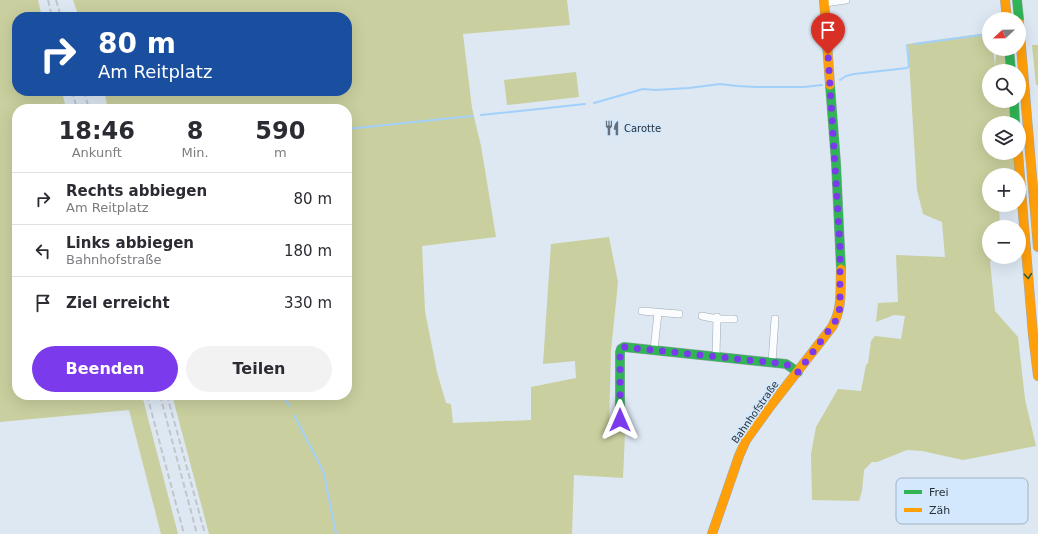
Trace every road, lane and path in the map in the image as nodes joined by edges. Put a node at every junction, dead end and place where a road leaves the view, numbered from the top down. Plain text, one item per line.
1 (846, 0) edge
2 (1005, 0) edge
3 (1017, 0) edge
4 (825, 1) edge
5 (1006, 12) edge
6 (1018, 12) edge
7 (1022, 56) edge
8 (1019, 160) edge
9 (1038, 247) edge
10 (642, 311) dead end
11 (658, 313) junction
12 (679, 314) dead end
13 (702, 316) dead end
14 (717, 318) junction
15 (734, 319) dead end
16 (775, 319) dead end
17 (654, 350) junction
18 (716, 356) junction
19 (772, 362) junction
20 (798, 372) junction
21 (1038, 376) edge
22 (623, 423) dead end
23 (712, 534) edge

1 - 4 street
2 - 5 main road
3 - 6 main road
4 - 20 main road, Bahnhofstraße
7 - 9 main road
8 -> 21 main road
10 - 11 street
11 - 12 street
11 - 17 street
13 - 14 street
14 - 15 street
14 - 18 street
16 - 19 street
17 - 18 main road
17 - 22 main road
18 - 19 main road
19 - 20 main road
20 - 23 main road, Bahnhofstraße

